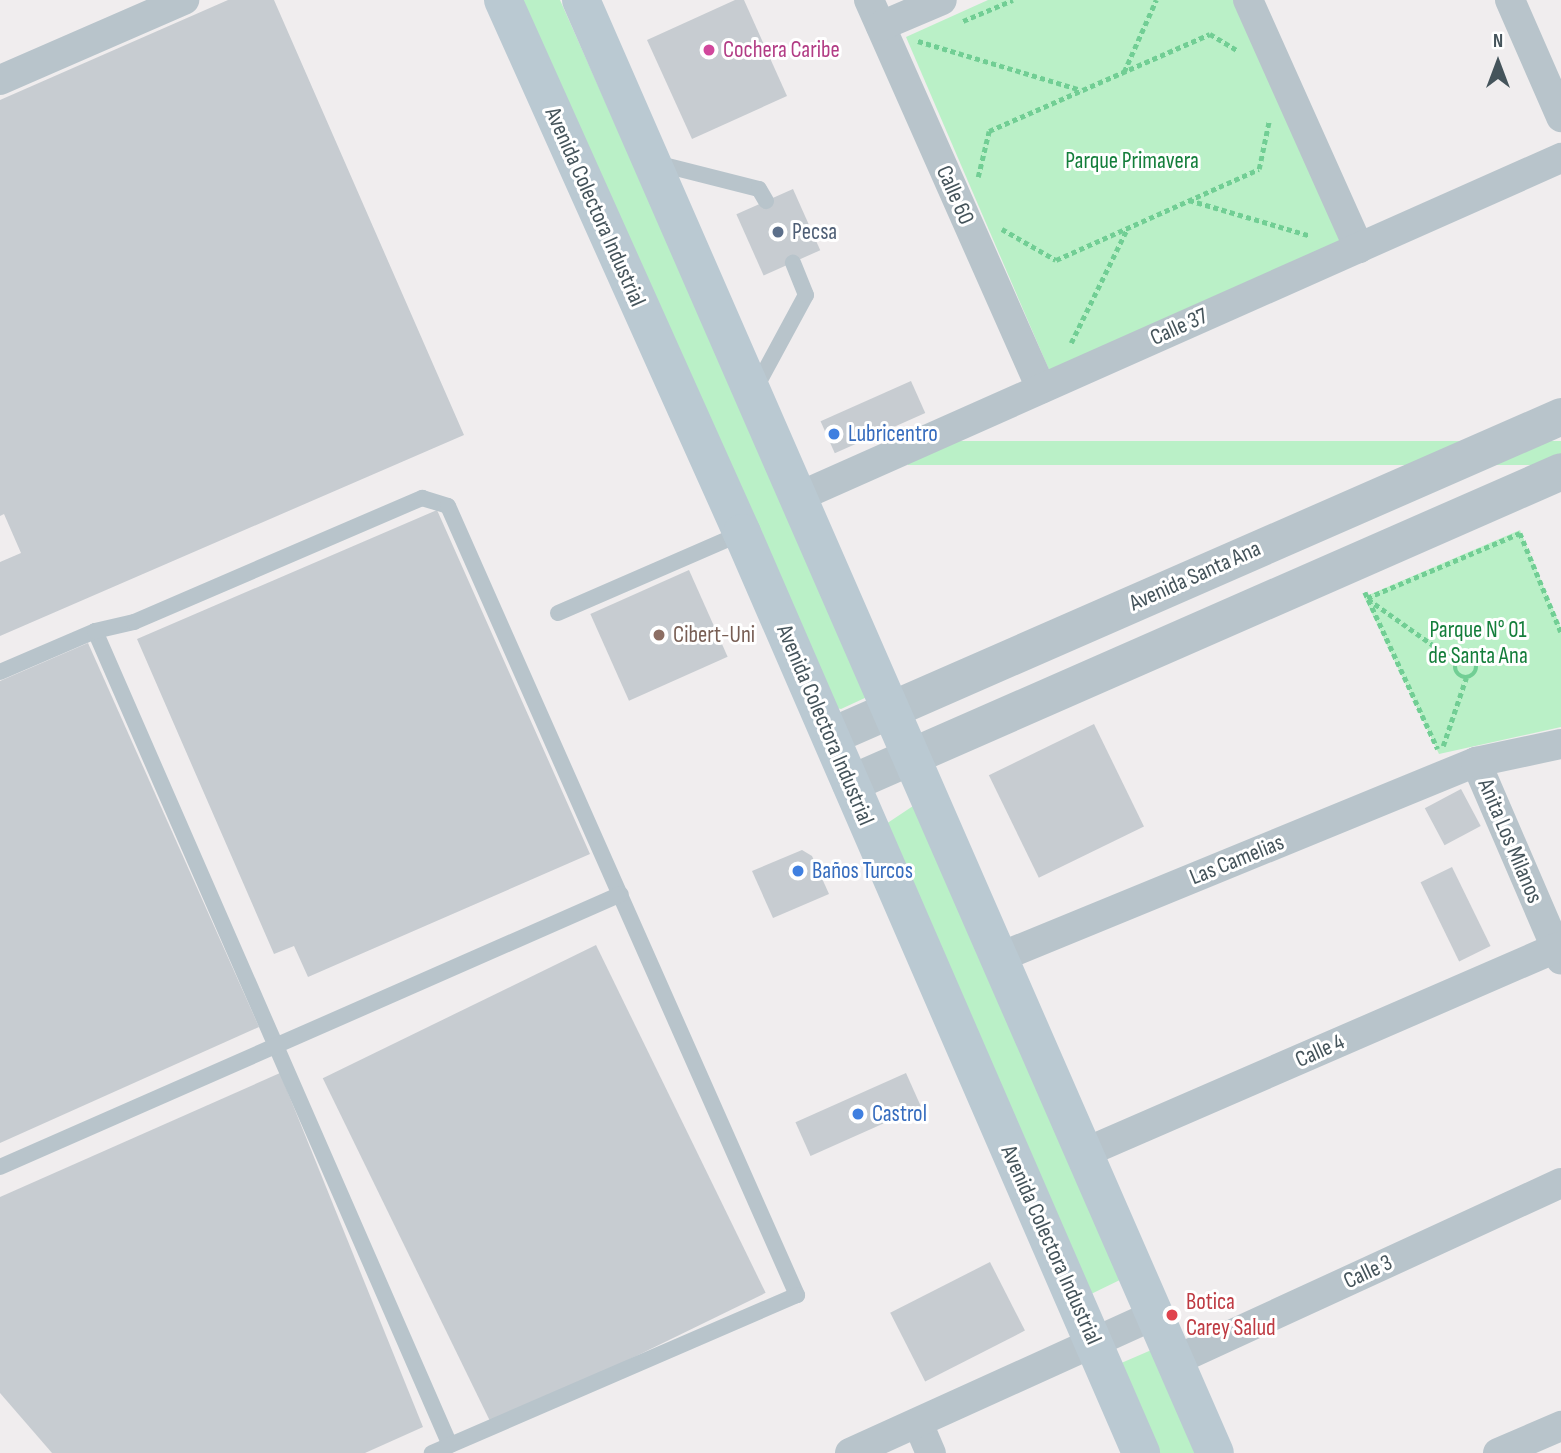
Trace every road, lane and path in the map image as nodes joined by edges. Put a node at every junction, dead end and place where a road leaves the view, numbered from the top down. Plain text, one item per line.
1 (184, 0) edge
2 (503, 0) edge
3 (581, 0) edge
4 (942, 0) edge
5 (1156, 0) edge
6 (1248, 0) edge
7 (1510, 0) edge
8 (875, 13) edge
9 (918, 41) dead end
10 (1250, 59) dead end
11 (1123, 73) junction
12 (0, 80) edge
13 (1081, 91) junction
14 (1272, 106) dead end
15 (1561, 117) edge
16 (1561, 158) edge
17 (652, 162) junction
18 (978, 177) dead end
19 (1189, 200) junction
20 (766, 201) dead end
21 (1001, 229) dead end
22 (1127, 229) junction
23 (1319, 238) dead end
24 (1359, 248) junction
25 (793, 262) dead end
26 (1067, 350) dead end
27 (1041, 389) junction
28 (752, 393) junction
29 (1561, 416) edge
30 (1561, 471) edge
31 (797, 497) junction
32 (741, 533) junction
33 (1367, 598) junction
34 (558, 613) dead end
35 (95, 631) junction
36 (1561, 632) edge
37 (1492, 655) dead end
38 (1457, 662) junction
39 (1477, 663) junction
40 (0, 672) edge
41 (1466, 678) junction
42 (891, 710) junction
43 (830, 736) junction
44 (1561, 744) edge
45 (911, 756) junction
46 (1476, 762) junction
47 (850, 783) junction
48 (621, 894) junction
49 (1559, 954) edge
50 (998, 958) junction
51 (276, 1046) junction
52 (1084, 1153) junction
53 (0, 1167) edge
54 (1561, 1183) edge
55 (1154, 1315) junction
56 (1093, 1342) junction
57 (1174, 1361) junction
58 (918, 1423) junction
59 (1561, 1426) edge
60 (450, 1445) junction
61 (1534, 1446) edge
62 (432, 1453) edge
63 (850, 1453) edge
64 (931, 1453) edge
65 (1142, 1453) edge
66 (1214, 1453) edge
67 (1498, 1453) edge

1 - 12 street
2 - 32 main road, Avenida Colectora Industrial
3 - 17 main road
4 - 8 street
5 - 11 path
6 - 24 street
7 - 15 street
8 - 27 street, Calle 60
9 - 13 path
10 - 11 path
11 - 13 path
13 - 18 path
14 - 19 path
16 - 24 street, Calle 37
17 - 20 lane
17 - 28 main road
19 - 22 path
19 - 23 path
21 - 22 path
22 - 26 path
24 - 27 street, Calle 37
25 - 28 lane
27 - 31 street, Calle 37
28 - 31 main road
29 - 42 street, Avenida Santa Ana
30 - 45 street
31 - 42 main road
32 - 34 lane
32 - 43 main road, Avenida Colectora Industrial
33 - 36 path
33 - 38 path
33 - 41 path
35 - 40 lane
35 - 48 lane
35 - 51 lane
37 - 39 path
38 - 39 path
38 - 41 path
39 - 41 path
42 - 43 street, Avenida Santa Ana
42 - 45 main road
43 - 47 main road, Avenida Colectora Industrial
44 - 46 street, Las Camelias
45 - 47 street
45 - 50 main road
46 - 49 street, Anita Los Milanos
46 - 50 street, Las Camelias
47 - 56 main road, Avenida Colectora Industrial
48 - 51 lane
48 - 60 lane
49 - 52 street, Calle 4
50 - 52 main road
51 - 53 lane
51 - 60 lane
52 - 55 main road
54 - 57 street, Calle 3
55 - 56 street
55 - 57 main road
56 - 58 street
56 - 65 main road, Avenida Colectora Industrial
57 - 66 main road
58 - 63 street
58 - 64 street
59 - 61 street
60 - 62 lane
61 - 67 street

